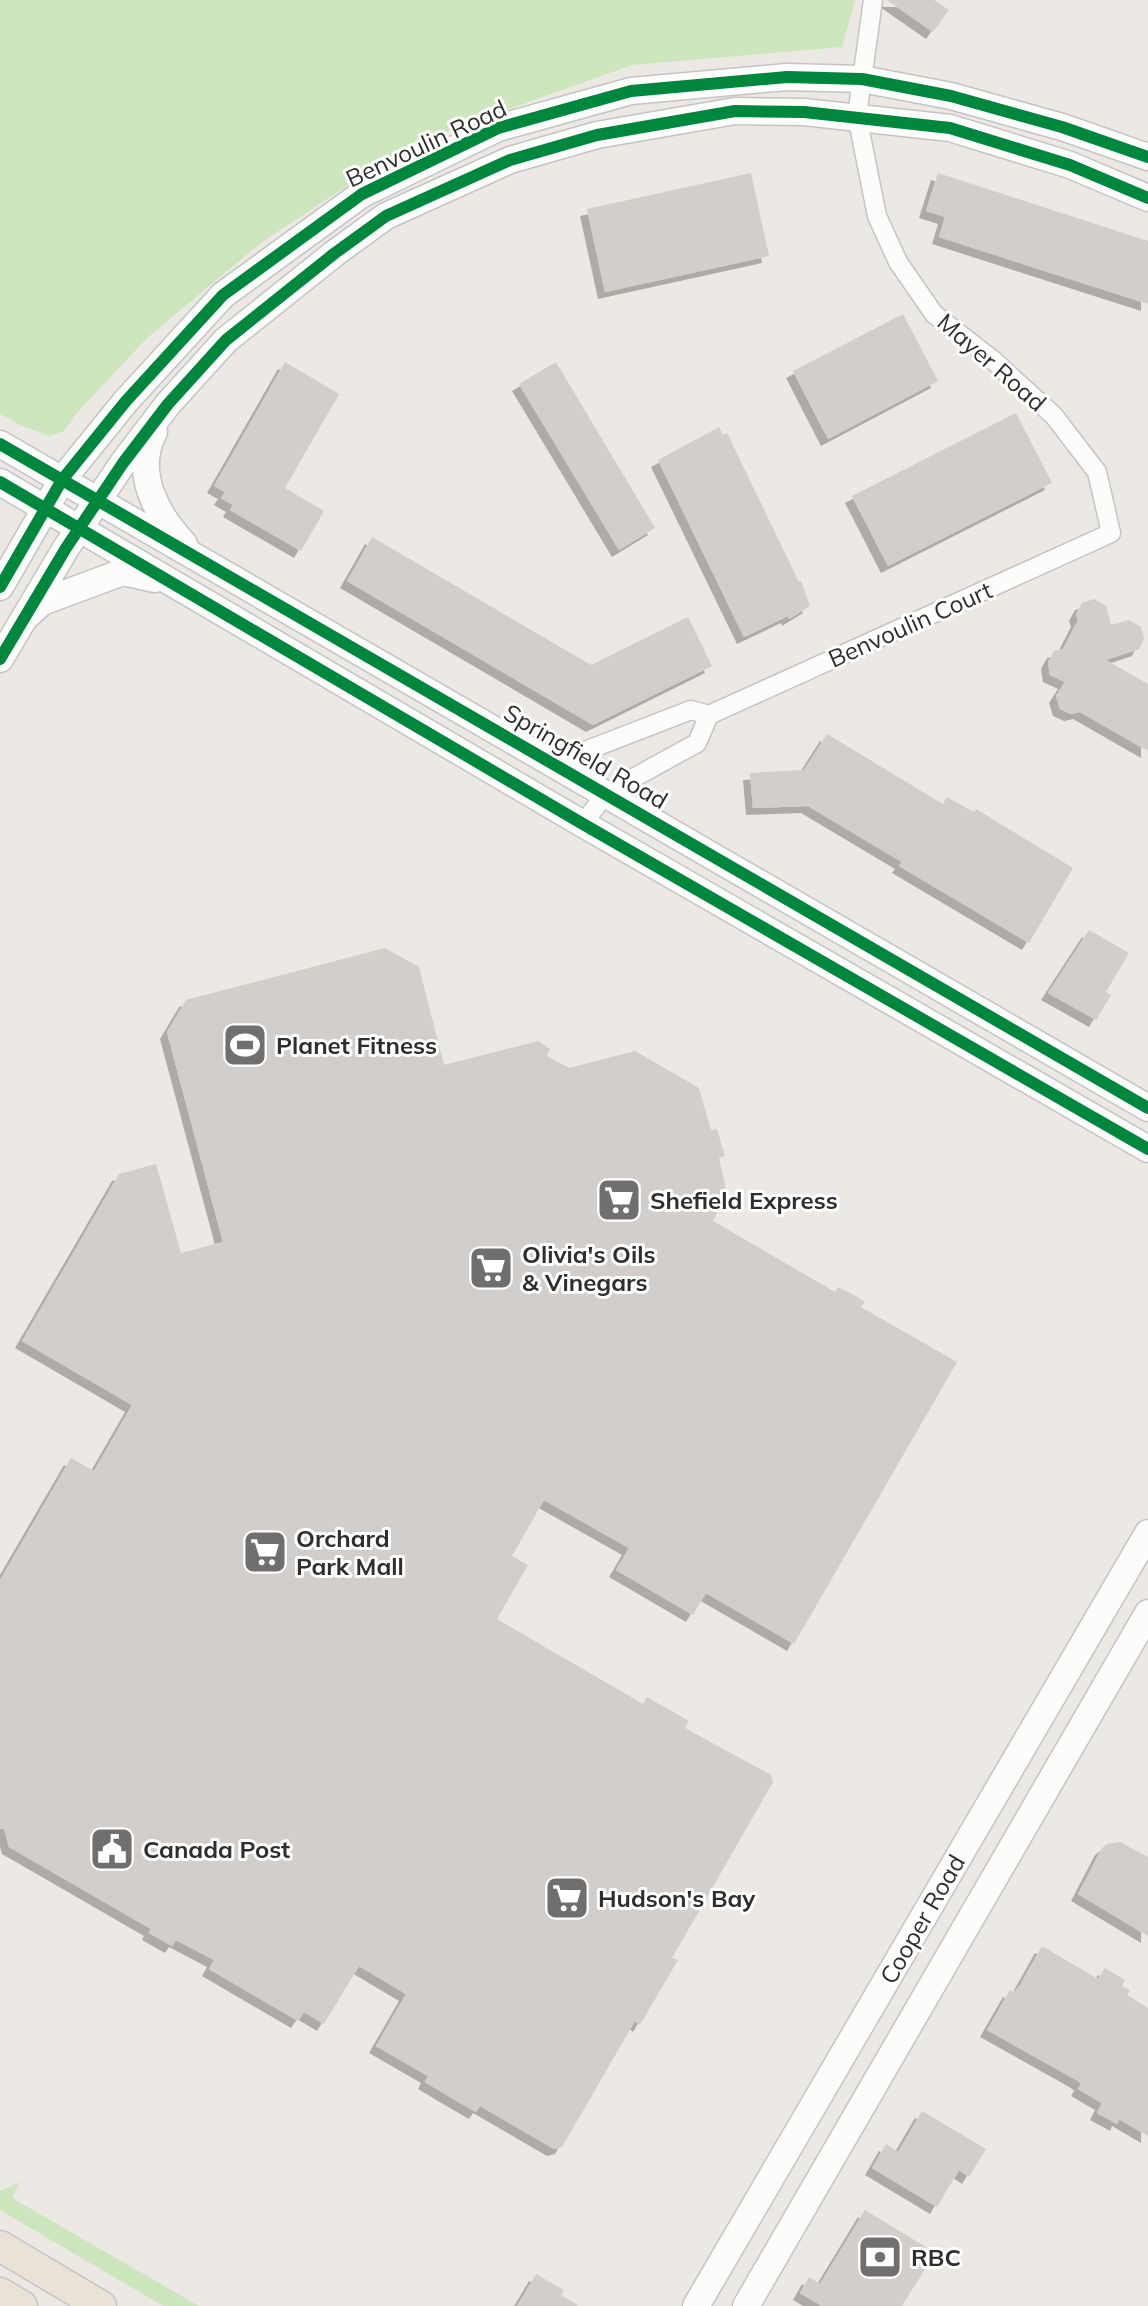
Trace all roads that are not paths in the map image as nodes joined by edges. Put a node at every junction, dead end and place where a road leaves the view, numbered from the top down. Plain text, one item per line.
1 (873, 0) edge
2 (862, 79) junction
3 (857, 116) junction
4 (1148, 157) edge
5 (1148, 198) edge
6 (168, 404) junction
7 (0, 444) edge
8 (62, 480) junction
9 (0, 482) edge
10 (97, 502) junction
11 (44, 508) junction
12 (79, 528) junction
13 (1111, 533) joint
14 (194, 555) junction
15 (175, 583) junction
16 (0, 587) edge
17 (23, 619) junction
18 (0, 659) edge
19 (709, 715) junction
20 (554, 763) junction
21 (606, 793) junction
22 (583, 824) junction
23 (1148, 1108) edge
24 (1148, 1149) edge
25 (1148, 1533) edge
26 (1148, 1613) edge
27 (0, 2246) edge
28 (0, 2293) edge
29 (22, 2306) edge
30 (101, 2306) edge
31 (696, 2306) edge
32 (746, 2306) edge

1 - 2 street, Mayer Road
2 - 3 street, Mayer Road
2 - 4 main road, Benvoulin Road
2 - 8 main road, Benvoulin Road
3 - 5 main road, Benvoulin Road
3 - 6 main road, Benvoulin Road
3 - 13 street, Mayer Road
6 - 10 main road, Benvoulin Road
6 - 14 main road
7 - 8 main road, Springfield Road
8 - 10 main road, Springfield Road
8 - 11 main road, Benvoulin Road
9 - 11 main road
10 - 12 main road, Benvoulin Road
10 - 14 main road, Springfield Road
11 - 12 main road
11 - 16 main road, Benvoulin Road
12 - 15 main road
12 - 17 main road, Benvoulin Road
13 - 19 street, Benvoulin Court
14 - 20 main road, Springfield Road
15 - 17 main road
15 - 22 main road
17 - 18 main road, Benvoulin Road
19 - 20 street, Benvoulin Court
19 - 21 street
20 - 21 main road, Springfield Road
21 - 22 street
21 - 23 main road, Springfield Road
22 - 24 main road
25 - 31 main road, Cooper Road
26 - 32 main road, Cooper Road
27 - 30 highway
28 - 29 highway

